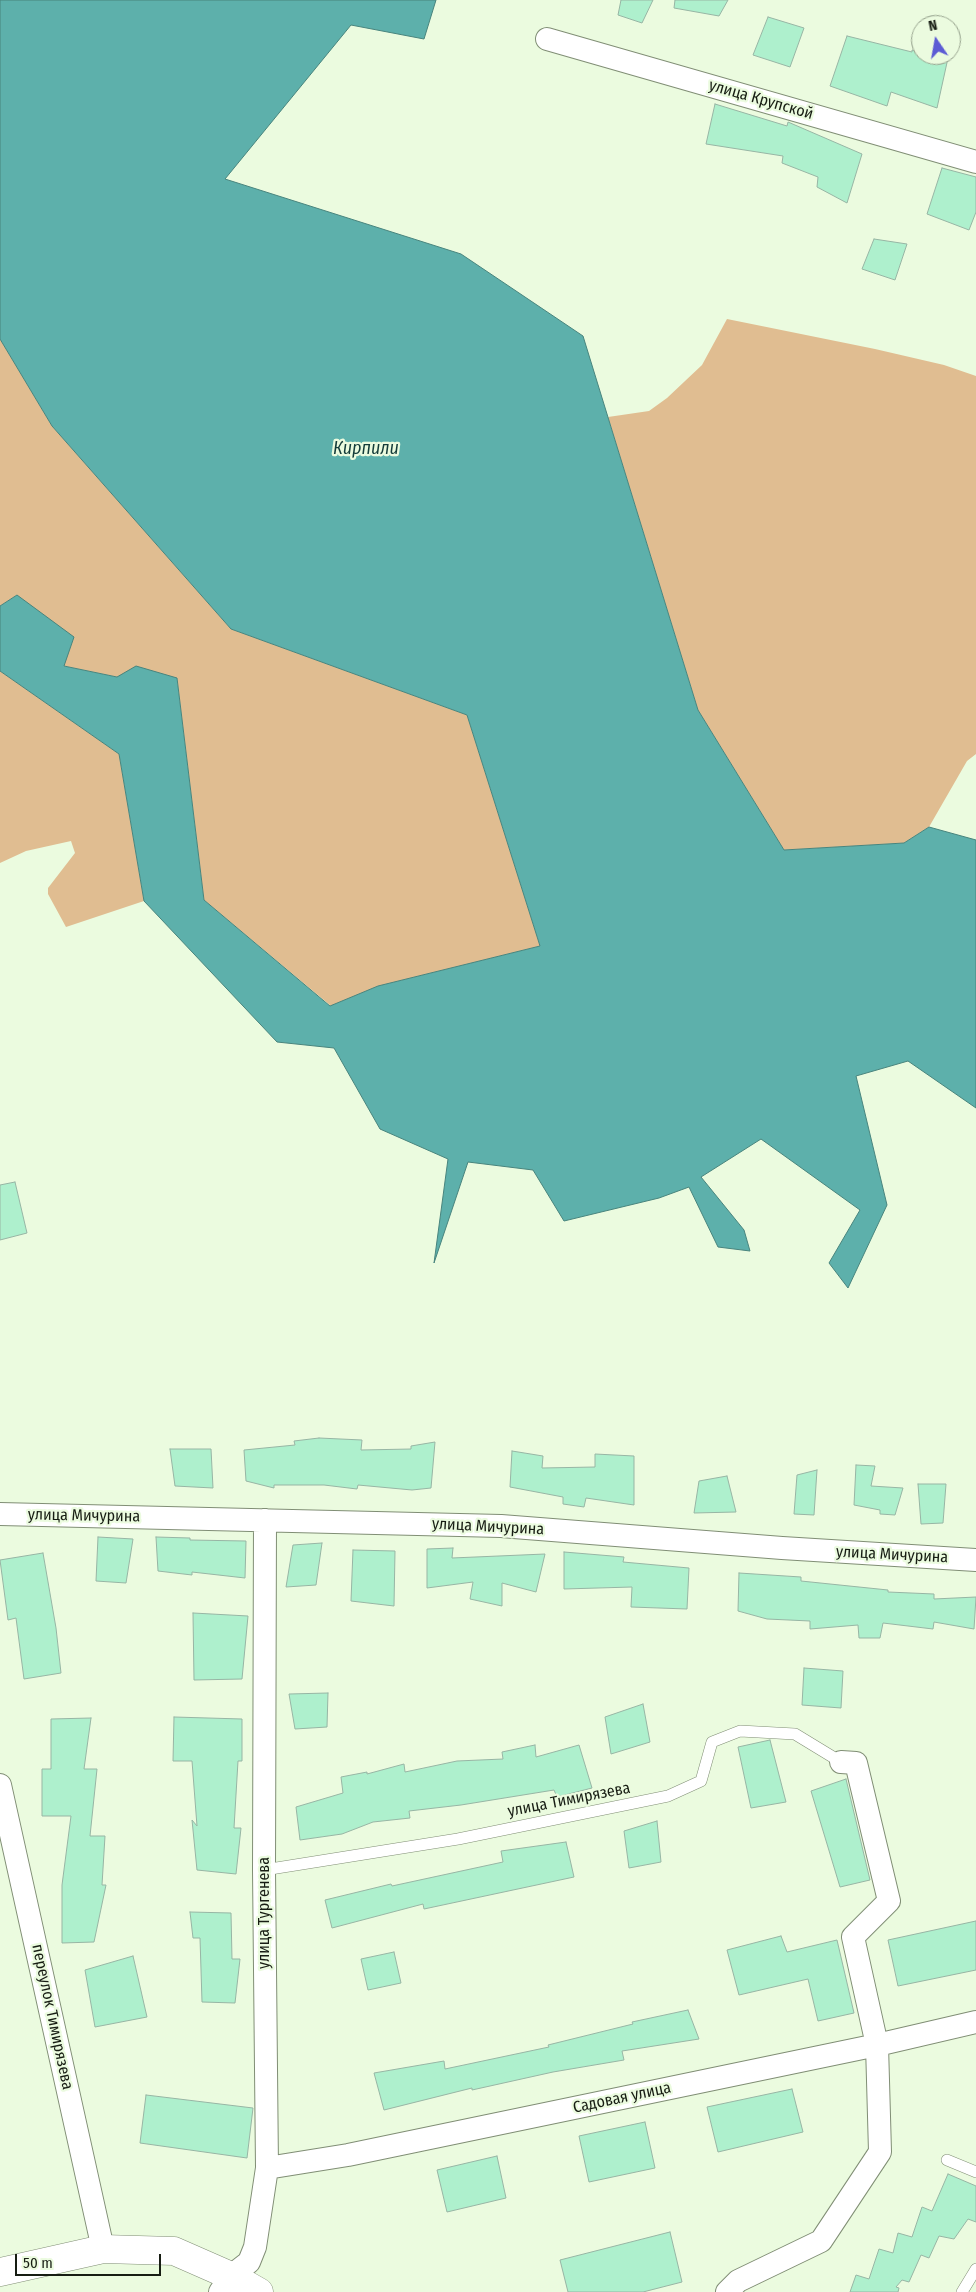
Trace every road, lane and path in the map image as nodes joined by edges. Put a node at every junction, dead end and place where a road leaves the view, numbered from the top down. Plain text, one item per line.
1 (547, 39) dead end
2 (976, 162) edge
3 (0, 1514) edge
4 (265, 1520) junction
5 (976, 1560) edge
6 (841, 1762) joint
7 (0, 1785) edge
8 (264, 1870) junction
9 (976, 2022) edge
10 (877, 2045) junction
11 (946, 2160) dead end
12 (267, 2168) junction
13 (976, 2172) edge
14 (103, 2249) junction
15 (976, 2269) edge
16 (0, 2272) edge
17 (225, 2284) edge
18 (260, 2292) edge
19 (727, 2292) edge
20 (962, 2292) edge

1 - 2 street, улица Крупской
3 - 4 street, улица Мичурина
4 - 5 street, улица Мичурина
4 - 8 street, улица Тургенева
6 - 8 lane, улица Тимирязева
6 - 10 street
7 - 14 street, переулок Тимирязева
8 - 12 street, улица Тургенева
9 - 10 street, Садовая улица
10 - 12 street, Садовая улица
10 - 19 street
11 - 13 lane
12 - 17 street, улица Тургенева
14 - 16 street
14 - 17 street
15 - 20 lane
17 - 18 street

